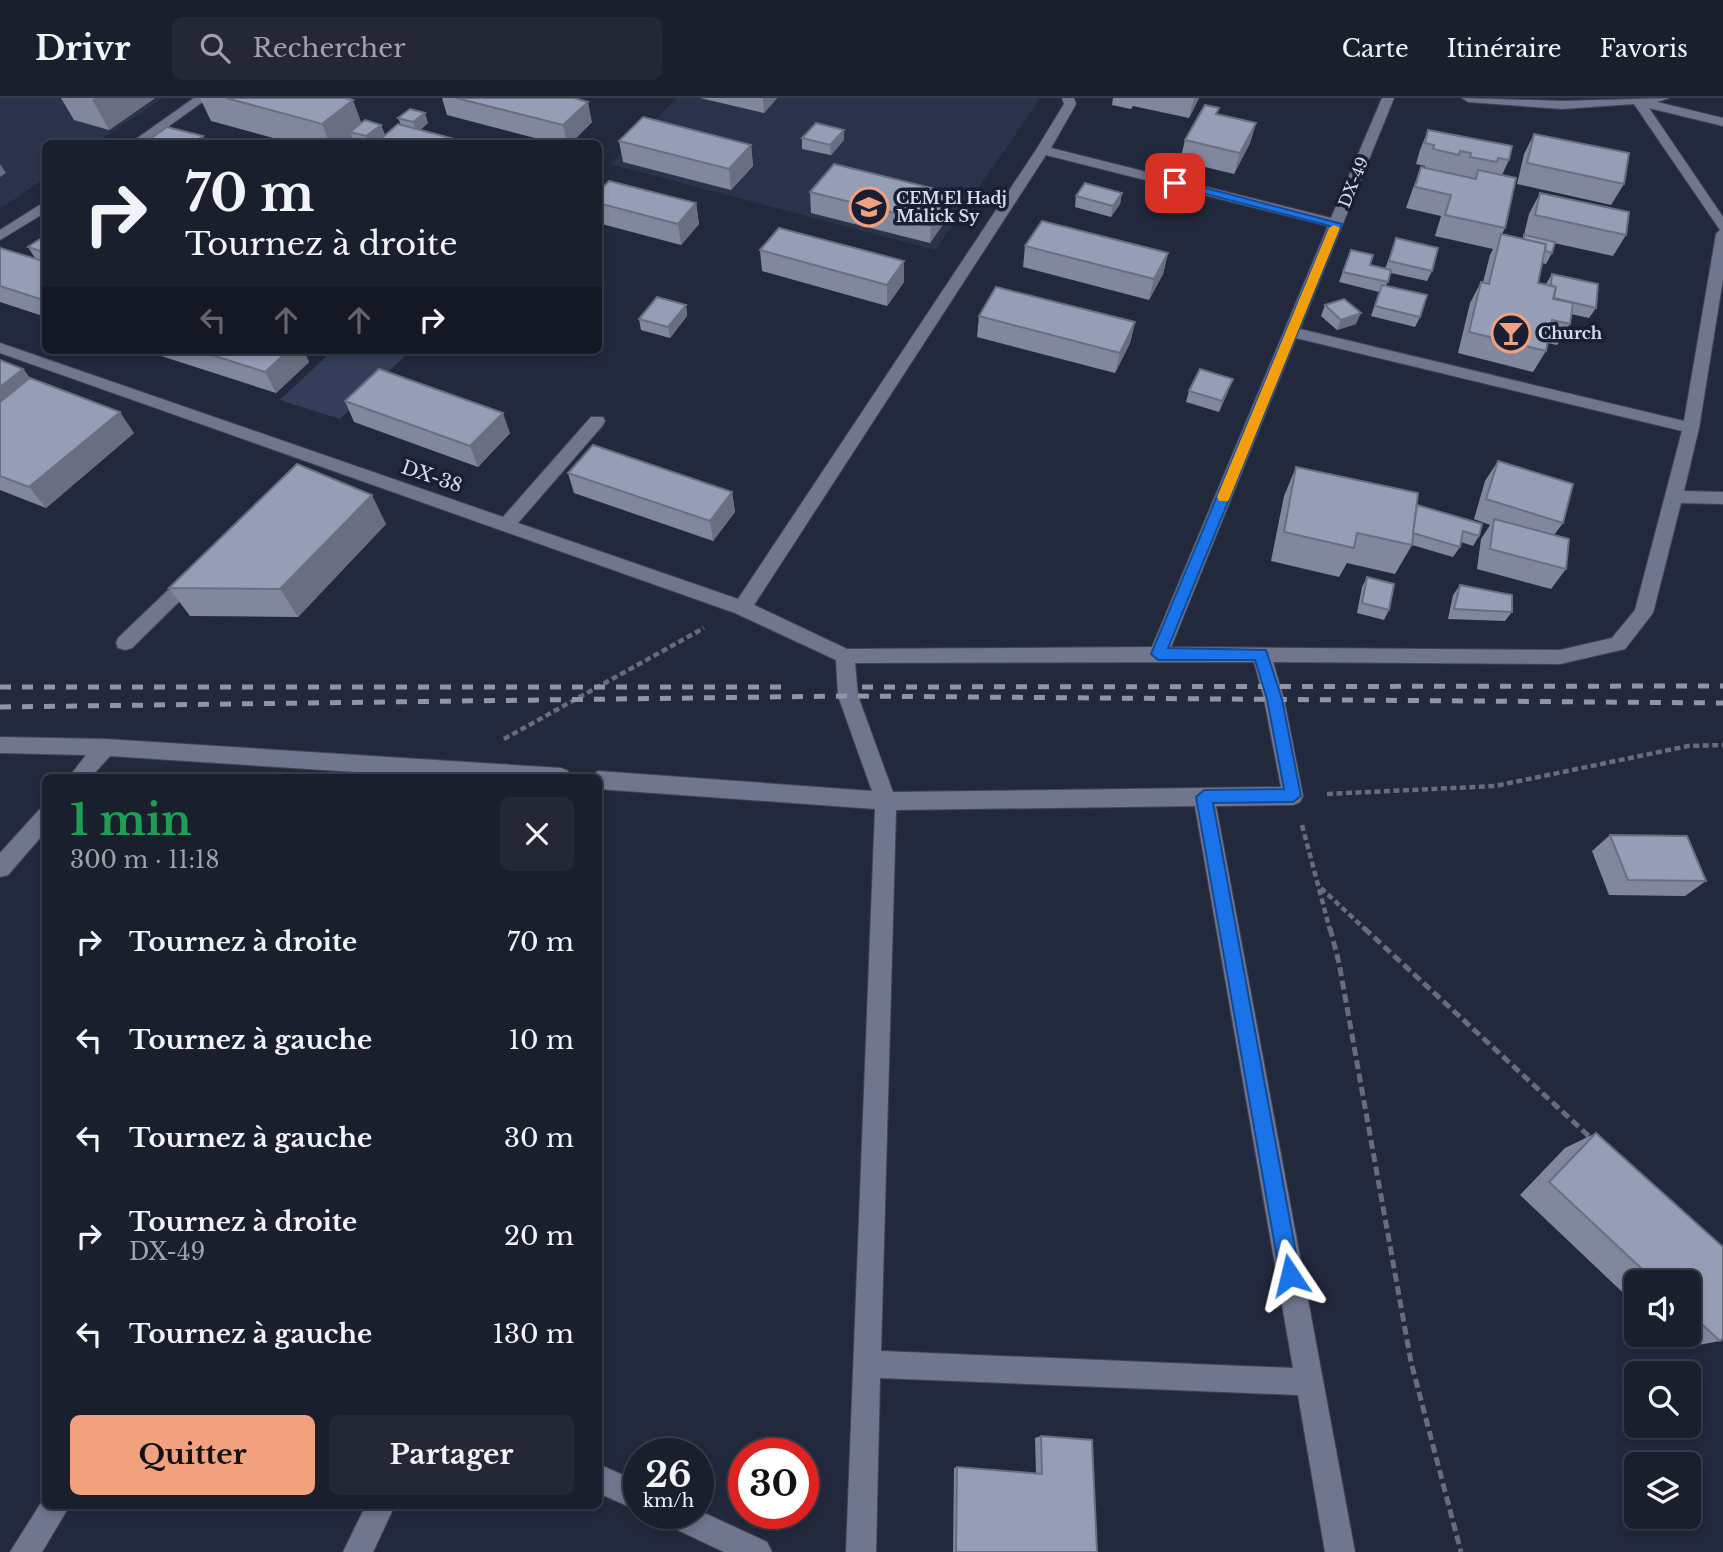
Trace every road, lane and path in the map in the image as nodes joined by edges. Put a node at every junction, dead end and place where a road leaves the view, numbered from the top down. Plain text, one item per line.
1 (202, 98) edge
2 (1069, 98) edge
3 (1388, 98) edge
4 (1468, 98) edge
5 (1663, 98) edge
6 (1638, 101) junction
7 (1723, 122) edge
8 (141, 140) edge
9 (1044, 150) junction
10 (42, 208) edge
11 (1336, 224) junction
12 (1723, 227) edge
13 (1723, 234) edge
14 (0, 236) edge
15 (1292, 332) junction
16 (0, 348) edge
17 (597, 421) dead end
18 (1690, 428) junction
19 (1673, 497) junction
20 (1723, 498) edge
21 (506, 524) junction
22 (205, 565) edge
23 (742, 608) junction
24 (125, 643) dead end
25 (1158, 654) junction
26 (1261, 654) junction
27 (845, 656) junction
28 (0, 745) edge
29 (1723, 745) edge
30 (105, 747) junction
31 (467, 770) junction
32 (390, 771) edge
33 (82, 774) edge
34 (521, 774) edge
35 (602, 780) edge
36 (1293, 796) junction
37 (1204, 797) junction
38 (886, 801) junction
39 (42, 821) edge
40 (0, 869) edge
41 (1319, 886) junction
42 (1602, 1149) edge
43 (867, 1364) junction
44 (1309, 1382) junction
45 (602, 1480) edge
46 (623, 1490) edge
47 (53, 1509) edge
48 (379, 1509) edge
49 (707, 1529) edge
50 (25, 1552) edge
51 (358, 1552) edge
52 (757, 1552) edge
53 (861, 1552) edge
54 (1340, 1552) edge
55 (1461, 1552) edge

1 - 8 street
2 - 9 street
3 - 11 street, DX-49
4 - 6 street
5 - 6 street
6 - 7 street
6 - 12 street
9 - 11 street
9 - 23 street
10 - 14 street
11 - 15 street, DX-49
13 - 18 street
15 - 18 street
15 - 25 street, DX-49
16 - 21 street, DX-38
17 - 21 street
18 - 19 street
19 - 20 street
19 - 26 street
21 - 23 street, DX-38
22 - 24 street
23 - 27 street, DX-38
23 - 31 path
25 - 26 street
25 - 27 street
26 - 36 street
27 - 38 street
28 - 30 street
29 - 36 path
30 - 32 street
30 - 33 street
31 - 32 street
31 - 34 street
35 - 38 street
36 - 37 street
36 - 41 path
37 - 38 street
37 - 44 street
38 - 43 street
39 - 40 street
41 - 42 path
41 - 55 path
43 - 44 street
43 - 53 street
44 - 54 street
45 - 46 street
47 - 50 street
48 - 51 street
49 - 52 street

